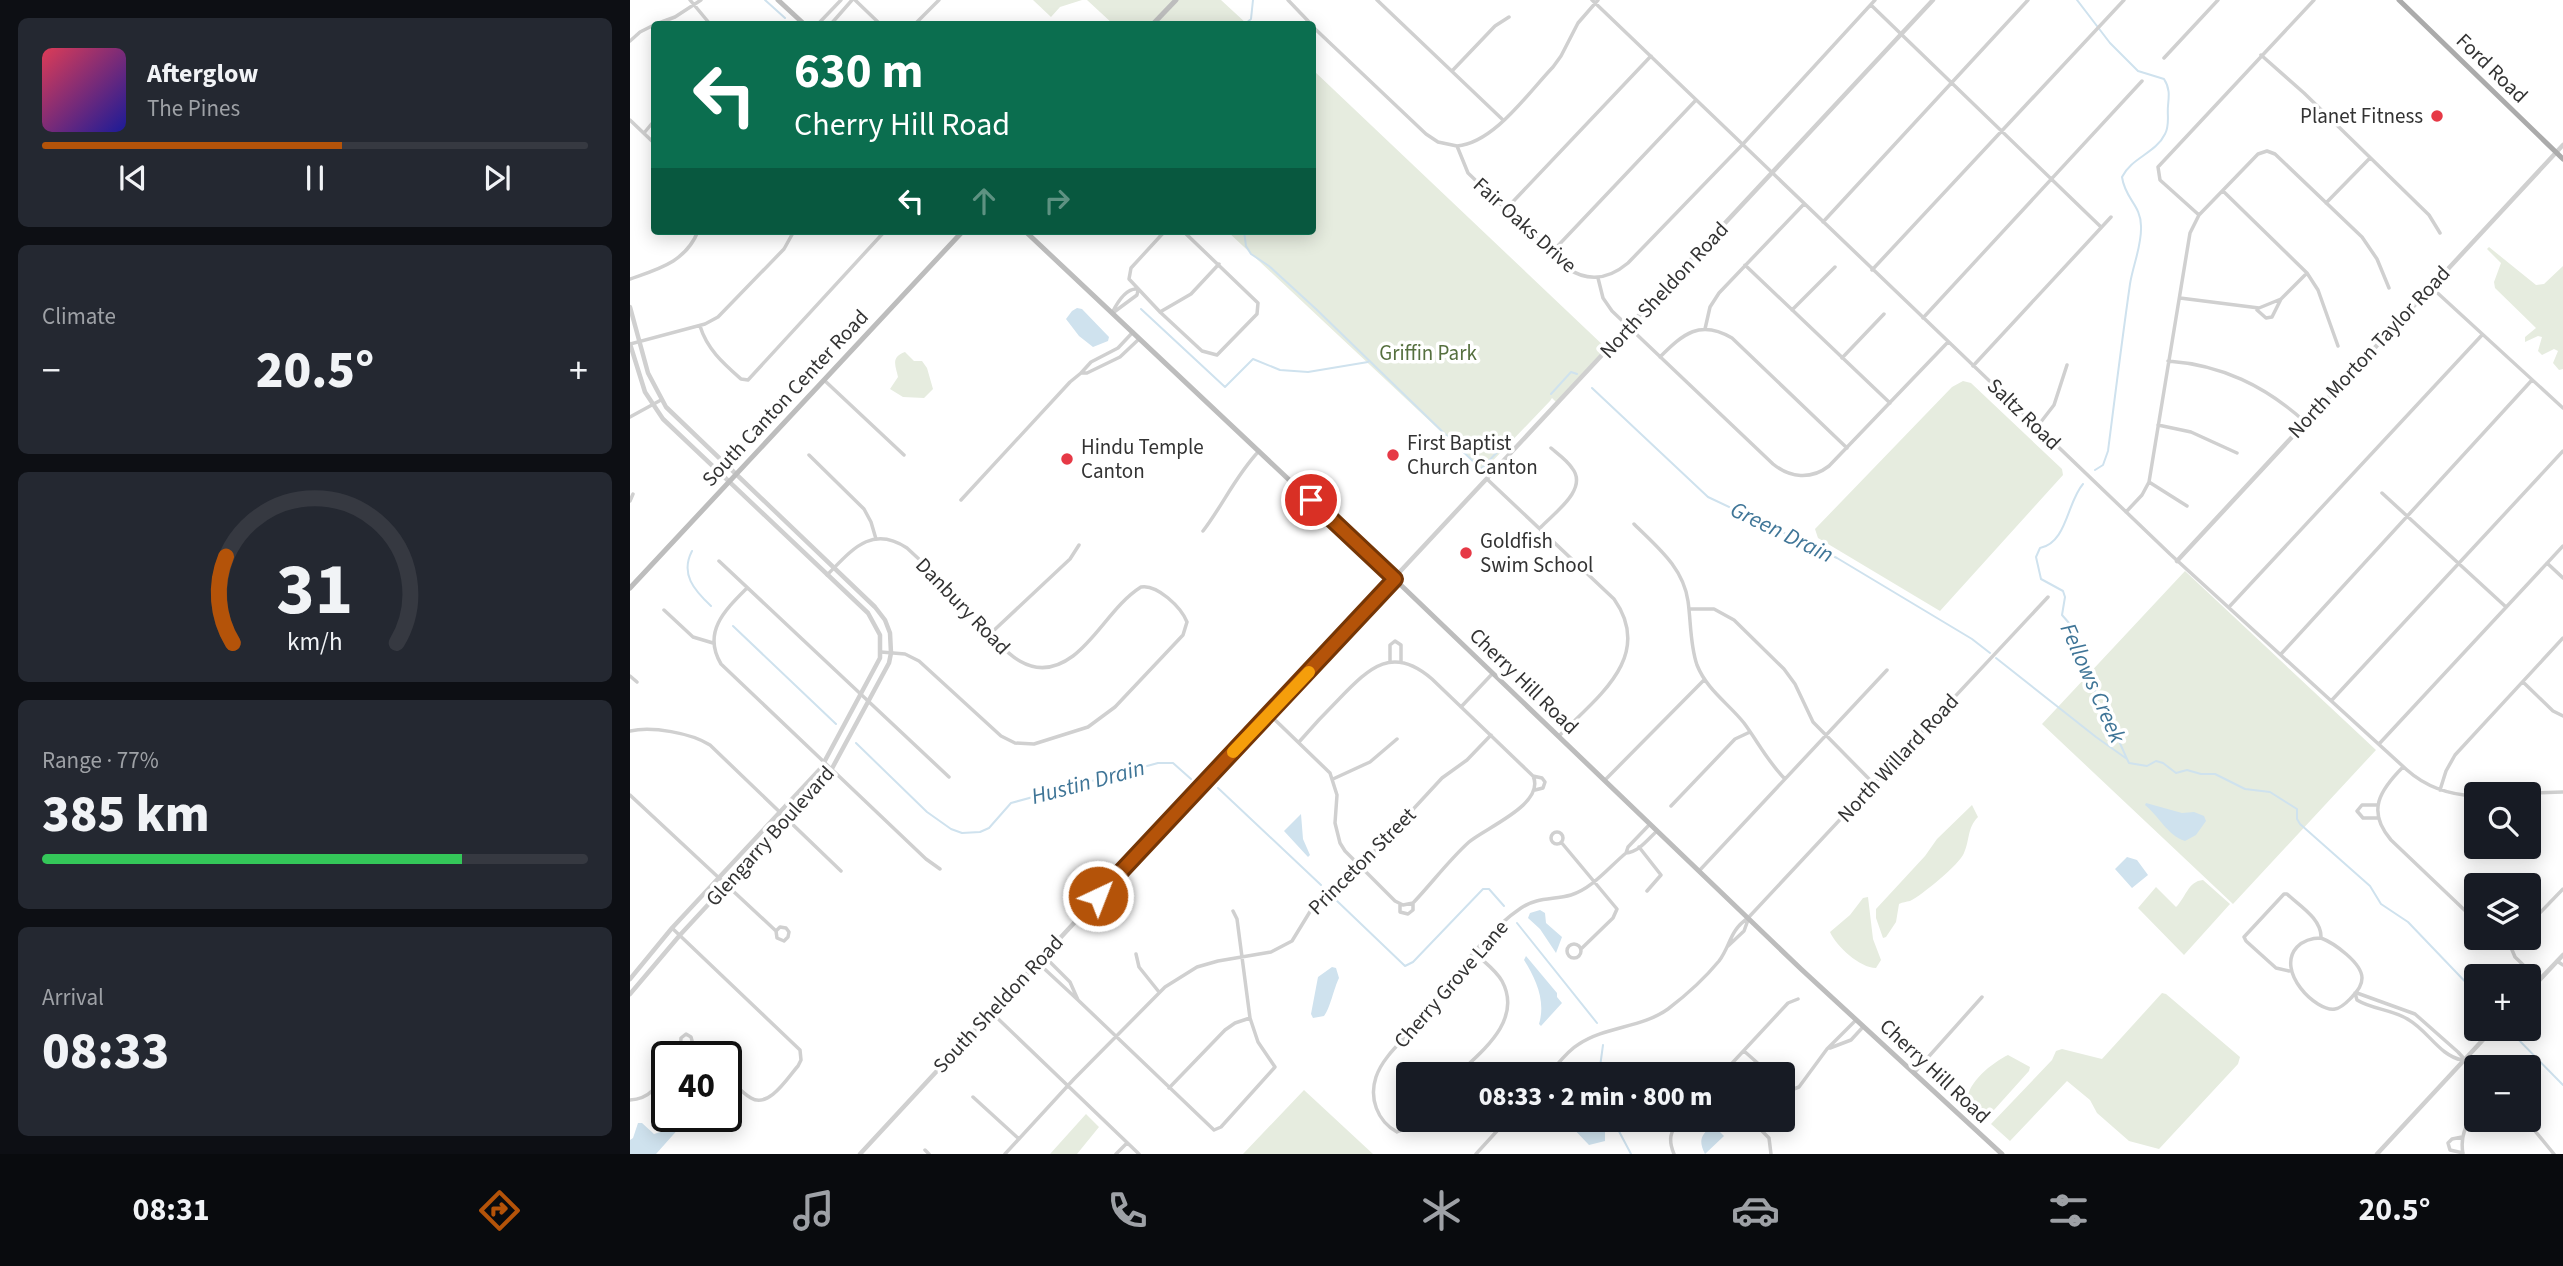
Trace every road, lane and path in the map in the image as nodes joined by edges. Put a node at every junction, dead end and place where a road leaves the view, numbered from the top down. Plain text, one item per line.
1 (690, 0) edge
2 (701, 0) edge
3 (778, 0) edge
4 (854, 0) edge
5 (939, 0) edge
6 (1176, 0) edge
7 (1288, 0) edge
8 (1377, 0) edge
9 (1875, 0) edge
10 (1933, 0) edge
11 (2028, 0) edge
12 (2124, 0) edge
13 (2218, 0) edge
14 (2314, 0) edge
15 (2399, 0) edge
16 (1595, 1) edge
17 (839, 2) edge
18 (694, 5) junction
19 (1870, 5) junction
20 (844, 10) junction
21 (1509, 17) dead end
22 (665, 21) edge
23 (707, 21) edge
24 (801, 21) edge
25 (821, 21) edge
26 (834, 21) edge
27 (877, 21) edge
28 (918, 21) edge
29 (1156, 21) edge
30 (1308, 21) edge
31 (651, 27) edge
32 (1316, 29) edge
33 (1902, 34) junction
34 (630, 41) edge
35 (2261, 55) junction
36 (1651, 57) junction
37 (2164, 58) dead end
38 (1452, 71) junction
39 (2142, 81) dead end
40 (1952, 82) junction
41 (1696, 100) junction
42 (630, 120) edge
43 (1503, 120) junction
44 (651, 125) edge
45 (2002, 130) junction
46 (644, 133) junction
47 (651, 140) edge
48 (1743, 144) junction
49 (2563, 145) edge
50 (1457, 146) junction
51 (2556, 152) junction
52 (2370, 158) junction
53 (2563, 159) edge
54 (1773, 173) junction
55 (2052, 179) junction
56 (2223, 191) junction
57 (1804, 203) junction
58 (2326, 203) junction
59 (1506, 209) junction
60 (2199, 215) junction
61 (2111, 217) dead end
62 (1823, 222) junction
63 (2101, 227) junction
64 (2440, 233) dead end
65 (696, 235) edge
66 (792, 235) edge
67 (881, 235) edge
68 (959, 235) edge
69 (1029, 235) edge
70 (1161, 235) edge
71 (1188, 235) edge
72 (1552, 252) junction
73 (1219, 264) junction
74 (1745, 265) junction
75 (1835, 267) dead end
76 (1872, 270) junction
77 (2307, 273) junction
78 (1598, 278) junction
79 (630, 279) edge
80 (2431, 286) junction
81 (2389, 288) dead end
82 (1137, 289) junction
83 (2180, 298) junction
84 (2281, 299) junction
85 (630, 307) edge
86 (2255, 309) junction
87 (1792, 310) junction
88 (1160, 312) junction
89 (1112, 313) junction
90 (1884, 314) dead end
91 (1923, 318) junction
92 (700, 326) junction
93 (1630, 327) junction
94 (1705, 329) junction
95 (1133, 332) junction
96 (2482, 335) junction
97 (1139, 338) junction
98 (639, 342) junction
99 (1948, 342) junction
100 (630, 344) edge
101 (2338, 346) dead end
102 (1660, 357) junction
103 (1842, 358) junction
104 (2168, 361) junction
105 (2067, 365) dead end
106 (1973, 366) junction
107 (1081, 373) junction
108 (824, 380) junction
109 (2532, 380) junction
110 (661, 400) junction
111 (1890, 403) junction
112 (653, 405) junction
113 (2563, 408) edge
114 (630, 417) edge
115 (2304, 421) junction
116 (2158, 425) junction
117 (685, 427) junction
118 (2037, 427) junction
119 (678, 434) junction
120 (1551, 448) dead end
121 (1847, 448) junction
122 (1259, 451) junction
123 (2563, 451) edge
124 (2237, 453) dead end
125 (809, 455) dead end
126 (904, 455) dead end
127 (735, 474) junction
128 (1488, 480) junction
129 (728, 482) junction
130 (2149, 482) junction
131 (633, 494) dead end
132 (2382, 494) dead end
133 (961, 500) dead end
134 (630, 501) edge
135 (2187, 506) dead end
136 (770, 507) junction
137 (2126, 512) junction
138 (763, 514) junction
139 (2407, 516) junction
140 (1634, 524) dead end
141 (1541, 528) junction
142 (1203, 531) dead end
143 (876, 539) junction
144 (1079, 545) dead end
145 (2563, 546) edge
146 (816, 551) junction
147 (809, 558) junction
148 (719, 561) dead end
149 (2177, 561) junction
150 (2547, 563) junction
151 (2458, 564) junction
152 (834, 568) junction
153 (827, 575) junction
154 (2563, 578) edge
155 (1395, 579) junction
156 (630, 588) edge
157 (747, 588) junction
158 (2048, 597) dead end
159 (872, 604) junction
160 (2230, 607) junction
161 (2506, 607) junction
162 (1689, 609) junction
163 (664, 610) dead end
164 (865, 611) junction
165 (990, 634) junction
166 (2563, 638) edge
167 (713, 643) junction
168 (881, 652) junction
169 (891, 653) junction
170 (2281, 654) junction
171 (1390, 662) junction
172 (1401, 662) junction
173 (1887, 670) dead end
174 (1493, 673) junction
175 (630, 676) edge
176 (1704, 680) junction
177 (637, 682) dead end
178 (2523, 682) junction
179 (861, 696) junction
180 (2332, 700) junction
181 (869, 703) junction
182 (1461, 706) junction
183 (1269, 714) junction
184 (2563, 716) edge
185 (630, 731) edge
186 (1750, 732) junction
187 (1491, 735) junction
188 (1559, 736) junction
189 (1826, 736) junction
190 (1397, 739) dead end
191 (1299, 742) junction
192 (2379, 744) junction
193 (824, 763) junction
194 (2403, 767) junction
195 (831, 770) junction
196 (1533, 776) junction
197 (949, 777) dead end
198 (1333, 779) junction
199 (1785, 779) junction
200 (1605, 780) junction
201 (1874, 784) junction
202 (1535, 788) junction
203 (2440, 790) junction
204 (2563, 792) edge
205 (2541, 793) edge
206 (2464, 794) edge
207 (630, 795) edge
208 (2378, 805) junction
209 (1671, 806) dead end
210 (781, 812) junction
211 (2379, 818) junction
212 (788, 819) junction
213 (1650, 824) junction
214 (1657, 831) junction
215 (1561, 842) dead end
216 (1639, 848) junction
217 (1626, 853) junction
218 (1360, 866) junction
219 (940, 869) dead end
220 (841, 871) dead end
221 (1699, 872) junction
222 (719, 878) junction
223 (1594, 881) junction
224 (726, 885) junction
225 (2563, 889) edge
226 (1647, 891) dead end
227 (1413, 903) junction
228 (1402, 904) junction
229 (2464, 910) edge
230 (1233, 911) dead end
231 (2541, 912) edge
232 (1748, 918) junction
233 (673, 928) junction
234 (776, 931) dead end
235 (680, 935) junction
236 (2321, 938) junction
237 (1728, 946) junction
238 (1581, 949) junction
239 (2512, 950) edge
240 (1475, 953) junction
241 (1136, 954) dead end
242 (1043, 955) junction
243 (2563, 955) edge
244 (1241, 957) junction
245 (2557, 961) junction
246 (1037, 962) junction
247 (2522, 964) edge
248 (2563, 965) edge
249 (2290, 971) junction
250 (632, 976) edge
251 (2541, 978) edge
252 (642, 980) junction
253 (1159, 992) junction
254 (2355, 993) junction
255 (630, 994) edge
256 (1982, 997) dead end
257 (1798, 999) dead end
258 (1077, 1000) junction
259 (2384, 1003) junction
260 (2403, 1008) junction
261 (2381, 1010) junction
262 (990, 1011) junction
263 (2400, 1015) junction
264 (1250, 1018) junction
265 (1856, 1020) junction
266 (1863, 1027) junction
267 (1115, 1037) junction
268 (681, 1041) edge
269 (692, 1041) edge
270 (2482, 1041) edge
271 (1828, 1049) junction
272 (1744, 1051) junction
273 (2469, 1055) edge
274 (2464, 1060) junction
275 (1471, 1062) edge
276 (1561, 1062) edge
277 (1733, 1062) edge
278 (1756, 1062) edge
279 (1914, 1073) junction
280 (1068, 1086) junction
281 (1169, 1088) junction
282 (1795, 1088) edge
283 (742, 1091) edge
284 (651, 1093) edge
285 (972, 1097) dead end
286 (630, 1100) edge
287 (1396, 1131) edge
288 (1496, 1132) edge
289 (1672, 1132) edge
290 (1763, 1132) edge
291 (2464, 1132) edge
292 (2536, 1132) edge
293 (2462, 1137) junction
294 (1019, 1139) junction
295 (1127, 1143) junction
296 (1481, 1148) junction
297 (860, 1154) edge
298 (1005, 1154) edge
299 (1116, 1154) edge
300 (1139, 1154) edge
301 (1476, 1154) edge
302 (1487, 1154) edge
303 (1674, 1154) edge
304 (1771, 1154) edge
305 (2002, 1154) edge
306 (2377, 1154) edge
307 (2463, 1154) edge
308 (2554, 1154) edge

1 - 18 street
2 - 18 street
3 - 24 main road
4 - 20 street
4 - 27 street
5 - 28 street
6 - 29 main road
7 - 30 street
8 - 38 street
9 - 19 street
10 - 33 street, North Sheldon Road
11 - 40 street
12 - 45 street
13 - 37 street
14 - 35 street
15 - 51 main road, Ford Road
16 - 36 street, Saltz Road
16 - 43 street
17 - 20 street
17 - 25 street
18 - 22 street
18 - 23 street
19 - 33 street
19 - 48 street
20 - 26 street
21 - 38 street
31 - 34 street
32 - 50 street
33 - 40 street
33 - 54 street, North Sheldon Road
35 - 52 street
35 - 60 street
36 - 41 street, Saltz Road
36 - 59 street
38 - 43 street
39 - 55 street
40 - 45 street
40 - 62 street
41 - 48 street, Saltz Road
41 - 72 street
42 - 46 street
43 - 50 street
44 - 46 street
45 - 55 street
45 - 76 street
46 - 47 street
48 - 54 street, Saltz Road
48 - 78 street
49 - 51 street, North Morton Taylor Road
50 - 59 street, Fair Oaks Drive
51 - 53 main road, Ford Road
51 - 80 street, North Morton Taylor Road
52 - 58 street
52 - 64 street
54 - 57 street, Saltz Road
54 - 93 street, North Sheldon Road
55 - 63 street
55 - 91 street
56 - 58 street
56 - 60 street
56 - 77 street
57 - 62 street, Saltz Road
57 - 74 street
58 - 81 street
59 - 72 street, Fair Oaks Drive
60 - 83 street
61 - 63 street
62 - 76 street, Saltz Road
63 - 106 street
65 - 79 street
66 - 92 street
67 - 92 street
68 - 108 main road, South Canton Center Road
69 - 89 main road, Cherry Hill Road
70 - 82 street
71 - 73 street
72 - 78 street, Fair Oaks Drive
73 - 88 street
73 - 88 street
74 - 87 street
74 - 94 street
75 - 87 street
76 - 91 street, Saltz Road
77 - 84 street
77 - 101 street
78 - 93 street, Fair Oaks Drive
80 - 96 street
80 - 115 street, North Morton Taylor Road
82 - 88 street
82 - 89 street
82 - 89 street
83 - 86 street
83 - 104 street
84 - 86 street
84 - 86 street
85 - 98 street
87 - 103 street
89 - 95 main road, Cherry Hill Road
90 - 103 street
91 - 99 street, Saltz Road
92 - 98 street
93 - 102 street, Fair Oaks Drive
93 - 128 street, North Sheldon Road
94 - 102 street
94 - 121 street
95 - 97 main road, Cherry Hill Road
95 - 107 street
96 - 109 street
96 - 160 street
97 - 107 street
97 - 122 main road, Cherry Hill Road
98 - 100 street
98 - 110 street
99 - 106 street, Saltz Road
99 - 111 street
100 - 112 street
102 - 121 street, Fair Oaks Drive
103 - 111 street
104 - 115 street
104 - 116 street
105 - 118 street
106 - 118 street, Saltz Road
107 - 133 street
108 - 126 street
108 - 127 main road, South Canton Center Road
109 - 113 street
109 - 139 street
110 - 112 street
110 - 117 street
111 - 121 street
112 - 114 street
112 - 119 street
115 - 149 street, North Morton Taylor Road
116 - 124 street
116 - 130 street
117 - 119 street
117 - 127 street
118 - 137 street, Saltz Road
119 - 129 street
120 - 141 street
122 - 142 street
122 - 155 main road, Cherry Hill Road
123 - 151 street
125 - 143 street
127 - 129 main road, South Canton Center Road
127 - 136 street
128 - 141 street
128 - 155 street, North Sheldon Road
129 - 138 street
129 - 156 main road, South Canton Center Road
130 - 135 street
130 - 137 street
131 - 134 street
132 - 139 street
136 - 138 street
136 - 146 street
137 - 149 street, Saltz Road
138 - 147 street
139 - 151 street
139 - 170 street
140 - 162 street
141 - 188 street
143 - 152 street
143 - 165 street, Danbury Road
144 - 165 street
145 - 150 street
146 - 147 street
146 - 152 street
147 - 153 street
148 - 157 street
149 - 160 street, Saltz Road
150 - 154 street
150 - 161 street
151 - 161 street
151 - 180 street
152 - 153 street
152 - 159 street
153 - 164 street
155 - 174 main road, Cherry Hill Road
155 - 183 street, South Sheldon Road
157 - 167 street
157 - 179 street
158 - 201 street, North Willard Road
159 - 164 street
159 - 169 street
160 - 170 street, Saltz Road
161 - 192 street
162 - 176 street
162 - 189 street
163 - 167 street
164 - 168 street
165 - 169 street, Danbury Road
166 - 178 street
167 - 193 street
168 - 169 street
168 - 179 street, Glengarry Boulevard
169 - 181 street, Glengarry Boulevard
170 - 180 street, Saltz Road
171 - 172 street
171 - 172 street
171 - 191 street
172 - 182 street
173 - 189 street
174 - 182 street
174 - 188 main road, Cherry Hill Road
175 - 177 street
176 - 186 street
176 - 200 street
178 - 184 street
178 - 203 street
179 - 181 street
179 - 193 street, Glengarry Boulevard
180 - 192 street, Saltz Road
181 - 195 street, Glengarry Boulevard
181 - 197 street
182 - 187 street
183 - 191 street
183 - 242 street, South Sheldon Road
185 - 210 street
186 - 199 street
186 - 209 street
187 - 196 street
187 - 218 street, Princeton Street
188 - 200 main road, Cherry Hill Road
189 - 199 street
189 - 201 street
190 - 198 street
191 - 198 street
192 - 194 street, Saltz Road
193 - 195 street
193 - 210 street, Glengarry Boulevard
194 - 203 street, Saltz Road
194 - 208 street
195 - 212 street, Glengarry Boulevard
195 - 219 street
196 - 202 street
196 - 202 street
198 - 218 street
199 - 221 street
200 - 213 main road, Cherry Hill Road
201 - 232 street, North Willard Road
202 - 227 street
203 - 206 street, Saltz Road
204 - 205 street
207 - 222 street
208 - 211 street
208 - 211 street
210 - 212 street
210 - 222 street, Glengarry Boulevard
211 - 229 street
212 - 220 street
212 - 224 street, Glengarry Boulevard
213 - 214 main road, Cherry Hill Road
213 - 217 street, Cherry Grove Lane
214 - 216 street, Cherry Grove Lane
214 - 221 main road, Cherry Hill Road
215 - 223 street
216 - 217 street, Cherry Grove Lane
216 - 226 street
217 - 223 street, Cherry Grove Lane
218 - 228 street
218 - 244 street, Princeton Street
221 - 232 main road, Cherry Hill Road
222 - 224 street
222 - 233 street, Glengarry Boulevard
223 - 238 street
223 - 240 street, Cherry Grove Lane
224 - 234 street
224 - 235 street, Glengarry Boulevard
225 - 231 street
227 - 228 street
227 - 228 street
230 - 244 street
232 - 237 street
232 - 237 street
232 - 265 main road, Cherry Hill Road
233 - 235 street
233 - 250 street, Glengarry Boulevard
235 - 252 street, Glengarry Boulevard
235 - 283 street
236 - 249 street
236 - 249 street
236 - 254 street
237 - 276 street
238 - 238 street
239 - 247 street
240 - 275 street
240 - 287 street, Cherry Grove Lane
241 - 253 street
242 - 246 street, South Sheldon Road
242 - 258 street
243 - 245 street
244 - 253 street, Princeton Street
244 - 264 street
245 - 248 street
245 - 251 street
246 - 258 street
246 - 262 street, South Sheldon Road
249 - 254 street
250 - 252 street, Glengarry Boulevard
252 - 255 street, Glengarry Boulevard
253 - 267 street, Princeton Street
254 - 259 street
254 - 261 street
256 - 279 street
257 - 272 street
258 - 267 street
259 - 260 street
259 - 261 street
260 - 263 street
260 - 274 street
261 - 263 street
262 - 280 street
262 - 297 street, South Sheldon Road
263 - 274 street
264 - 281 street
264 - 281 street
265 - 266 main road, Cherry Hill Road
265 - 271 street
266 - 271 street
266 - 279 main road, Cherry Hill Road
267 - 280 street, Princeton Street
267 - 281 street
268 - 269 street
270 - 273 street
271 - 282 street
272 - 277 street
272 - 278 street
274 - 306 street
279 - 305 main road, Cherry Hill Road
280 - 294 street, Princeton Street
280 - 295 street
284 - 286 street
285 - 294 street
288 - 296 street
289 - 303 street
290 - 304 street
291 - 293 street
292 - 308 street
293 - 307 street
293 - 307 street
294 - 298 street, Princeton Street
295 - 299 street
295 - 300 street
296 - 301 street
296 - 302 street

